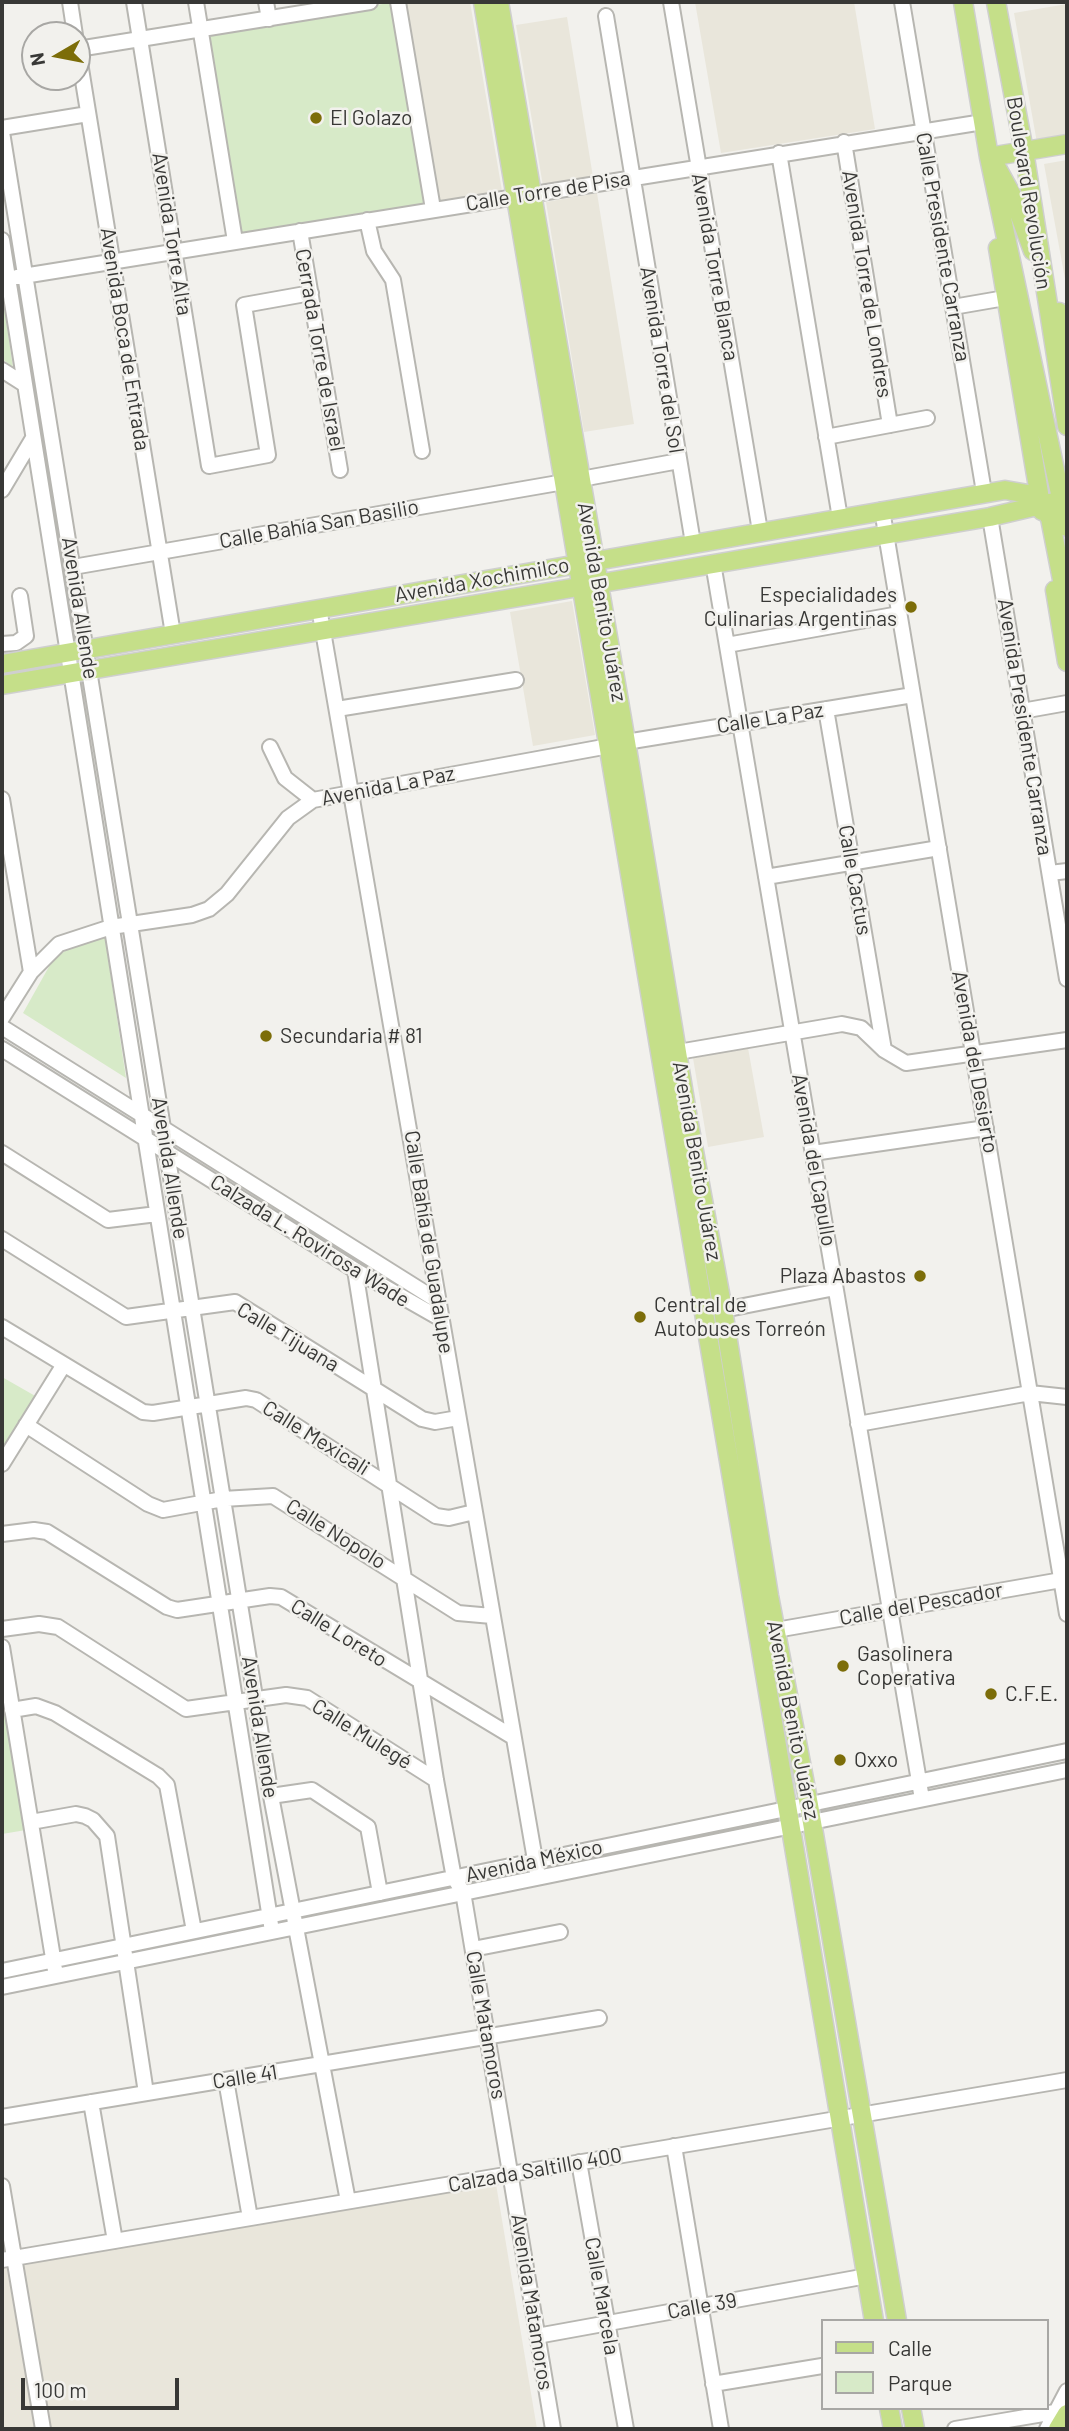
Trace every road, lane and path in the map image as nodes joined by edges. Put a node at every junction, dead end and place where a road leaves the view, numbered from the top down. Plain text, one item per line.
1 (70, 2) edge
2 (134, 2) edge
3 (196, 2) edge
4 (266, 2) edge
5 (370, 2) edge
6 (398, 2) edge
7 (483, 2) edge
8 (491, 2) edge
9 (499, 2) edge
10 (671, 2) edge
11 (902, 2) edge
12 (963, 2) edge
13 (996, 2) edge
14 (606, 16) dead end
15 (269, 19) junction
16 (73, 21) edge
17 (200, 29) junction
18 (140, 39) junction
19 (91, 45) edge
20 (509, 64) junction
21 (85, 91) edge
22 (89, 114) junction
23 (983, 122) junction
24 (2, 130) edge
25 (923, 131) junction
26 (844, 142) junction
27 (1067, 144) edge
28 (1024, 151) junction
29 (779, 153) junction
30 (989, 157) junction
31 (698, 166) junction
32 (632, 177) junction
33 (523, 195) junction
34 (999, 201) junction
35 (433, 209) junction
36 (367, 220) junction
37 (300, 231) junction
38 (2, 240) edge
39 (235, 241) junction
40 (174, 251) junction
41 (113, 261) junction
42 (1043, 271) junction
43 (25, 276) junction
44 (5, 279) edge
45 (311, 293) junction
46 (1004, 298) junction
47 (953, 307) junction
48 (1067, 347) edge
49 (2, 370) edge
50 (24, 384) junction
51 (927, 418) dead end
52 (890, 425) junction
53 (1067, 426) edge
54 (826, 436) junction
55 (33, 438) junction
56 (422, 451) dead end
57 (679, 461) junction
58 (340, 470) dead end
59 (573, 480) junction
60 (3, 484) edge
61 (984, 492) junction
62 (1064, 500) edge
63 (1041, 505) junction
64 (882, 510) junction
65 (990, 517) junction
66 (840, 518) junction
67 (1067, 527) edge
68 (760, 531) junction
69 (886, 534) junction
70 (693, 543) junction
71 (160, 552) junction
72 (586, 561) junction
73 (713, 563) junction
74 (73, 567) junction
75 (590, 583) junction
76 (20, 596) dead end
77 (1067, 605) edge
78 (319, 608) junction
79 (899, 614) junction
80 (323, 630) junction
81 (173, 634) junction
82 (2, 644) edge
83 (727, 645) junction
84 (87, 649) junction
85 (68, 652) junction
86 (1067, 663) edge
87 (2, 664) edge
88 (90, 670) junction
89 (71, 673) junction
90 (516, 680) dead end
91 (2, 685) edge
92 (913, 695) junction
93 (1067, 703) edge
94 (337, 709) junction
95 (826, 709) junction
96 (1023, 711) junction
97 (740, 723) junction
98 (626, 741) junction
99 (609, 746) junction
100 (270, 747) dead end
101 (351, 791) junction
102 (2, 799) edge
103 (313, 800) junction
104 (939, 848) junction
105 (852, 863) junction
106 (1067, 871) edge
107 (1050, 873) junction
108 (766, 877) junction
109 (131, 923) junction
110 (111, 927) junction
111 (652, 952) junction
112 (31, 972) junction
113 (1067, 979) edge
114 (2, 1018) edge
115 (2, 1027) edge
116 (792, 1032) junction
117 (1067, 1040) edge
118 (2, 1049) edge
119 (884, 1050) junction
120 (678, 1052) junction
121 (973, 1055) junction
122 (140, 1114) junction
123 (986, 1128) junction
124 (164, 1129) junction
125 (145, 1137) junction
126 (167, 1151) junction
127 (2, 1153) edge
128 (813, 1153) junction
129 (157, 1214) junction
130 (689, 1225) junction
131 (2, 1239) edge
132 (355, 1270) junction
133 (835, 1287) junction
134 (438, 1301) junction
135 (192, 1308) junction
136 (723, 1310) junction
137 (173, 1311) junction
138 (441, 1319) junction
139 (705, 1322) junction
140 (2, 1327) edge
141 (63, 1366) junction
142 (374, 1390) junction
143 (1030, 1393) junction
144 (1067, 1397) edge
145 (208, 1404) junction
146 (188, 1407) junction
147 (458, 1418) junction
148 (858, 1424) junction
149 (26, 1425) junction
150 (2, 1464) edge
151 (388, 1484) junction
152 (223, 1499) junction
153 (204, 1503) junction
154 (474, 1513) junction
155 (2, 1534) edge
156 (747, 1573) junction
157 (403, 1577) junction
158 (1064, 1579) edge
159 (769, 1596) junction
160 (239, 1601) junction
161 (220, 1604) junction
162 (889, 1608) junction
163 (1067, 1614) edge
164 (492, 1616) junction
165 (2, 1629) edge
166 (776, 1630) junction
167 (2, 1647) edge
168 (420, 1684) junction
169 (255, 1700) junction
170 (236, 1703) junction
171 (12, 1710) junction
172 (513, 1737) junction
173 (1067, 1751) edge
174 (1067, 1770) edge
175 (436, 1780) junction
176 (919, 1782) junction
177 (271, 1796) junction
178 (922, 1799) junction
179 (811, 1813) junction
180 (788, 1817) junction
181 (31, 1822) junction
182 (535, 1861) junction
183 (538, 1877) junction
184 (454, 1878) junction
185 (463, 1892) junction
186 (380, 1893) junction
187 (292, 1919) junction
188 (271, 1923) junction
189 (194, 1931) junction
190 (560, 1933) dead end
191 (473, 1949) junction
192 (123, 1953) junction
193 (55, 1968) junction
194 (2, 1972) edge
195 (2, 1987) edge
196 (598, 2018) dead end
197 (488, 2036) junction
198 (321, 2064) junction
199 (226, 2080) junction
200 (1067, 2080) edge
201 (146, 2093) junction
202 (91, 2102) junction
203 (862, 2115) junction
204 (2, 2117) edge
205 (840, 2118) junction
206 (674, 2146) junction
207 (579, 2162) junction
208 (511, 2174) junction
209 (2, 2186) edge
210 (348, 2201) junction
211 (250, 2218) junction
212 (115, 2241) junction
213 (8, 2259) edge
214 (867, 2276) junction
215 (700, 2306) junction
216 (874, 2319) edge
217 (897, 2319) edge
218 (607, 2323) junction
219 (537, 2336) junction
220 (820, 2366) edge
221 (713, 2384) junction
222 (1067, 2391) edge
223 (889, 2410) edge
224 (911, 2410) edge
225 (1060, 2418) edge
226 (43, 2429) edge
227 (553, 2429) edge
228 (626, 2429) edge
229 (721, 2429) edge
230 (893, 2429) edge
231 (915, 2429) edge
232 (955, 2429) edge
233 (1047, 2429) edge

1 - 16 street
2 - 18 street, Avenida Torre Alta
3 - 17 street
4 - 15 street
5 - 15 street
6 - 35 street
7 - 33 main road, Avenida Benito Juárez
8 - 20 main road
9 - 20 main road, Avenida Benito Juárez
10 - 31 street, Avenida Torre Blanca
11 - 25 street, Calle Presidente Carranza
12 - 23 main road
13 - 28 main road, Boulevard Revolución
14 - 32 street, Avenida Torre del Sol
15 - 17 street
17 - 18 street
17 - 39 street
18 - 19 street
18 - 40 street, Avenida Torre Alta
20 - 33 main road, Avenida Benito Juárez
21 - 22 street, Avenida Boca de Entrada
22 - 24 street
22 - 41 street, Avenida Boca de Entrada
23 - 25 street, Calle Torre de Pisa
23 - 30 main road
24 - 43 street, Avenida Allende
25 - 26 street, Calle Torre de Pisa
25 - 47 street, Calle Presidente Carranza
26 - 29 street, Calle Torre de Pisa
26 - 52 street, Avenida Torre de Londres
27 - 28 main road
28 - 30 main road
28 - 42 main road, Boulevard Revolución
29 - 31 street, Calle Torre de Pisa
29 - 54 street
30 - 34 main road
30 - 42 main road
31 - 32 street, Calle Torre de Pisa
31 - 68 street, Avenida Torre Blanca
32 - 33 street, Calle Torre de Pisa
32 - 57 street, Avenida Torre del Sol
33 - 35 street, Calle Torre de Pisa
33 - 59 main road, Avenida Benito Juárez
34 - 46 main road
34 - 62 main road
35 - 36 street, Calle Torre de Pisa
36 - 37 street, Calle Torre de Pisa
36 - 56 street
37 - 39 street, Calle Torre de Pisa
37 - 45 street, Cerrada Torre de Israel
38 - 44 street, Avenida Allende
39 - 40 street, Calle Torre de Pisa
40 - 41 street, Calle Torre de Pisa
40 - 45 street, Avenida Torre Alta
41 - 43 street, Calle Torre de Pisa
41 - 71 street, Avenida Boca de Entrada
42 - 48 main road
42 - 53 main road, Boulevard Revolución
43 - 44 street, Calle Torre de Pisa
43 - 74 street, Avenida Allende
44 - 50 street, Avenida Allende
45 - 58 street, Cerrada Torre de Israel
46 - 47 street
46 - 63 main road
47 - 61 street, Calle Presidente Carranza
49 - 50 street
50 - 55 street, Avenida Allende
51 - 52 street
52 - 54 street
54 - 66 street
55 - 60 street
55 - 85 street, Avenida Allende
57 - 59 street, Calle Bahía San Basilio
57 - 70 street, Avenida Torre del Sol
59 - 71 street, Calle Bahía San Basilio
59 - 72 main road, Avenida Benito Juárez
61 - 63 main road, Avenida Xochimilco
61 - 64 main road, Avenida Xochimilco
62 - 63 main road, Avenida Xochimilco
62 - 67 main road
63 - 65 main road, Avenida Xochimilco
63 - 77 main road
63 - 86 main road
64 - 66 main road, Avenida Xochimilco
64 - 69 street, Avenida del Desierto
65 - 69 main road, Avenida Xochimilco
65 - 96 street, Avenida Presidente Carranza
66 - 68 main road, Avenida Xochimilco
68 - 70 main road, Avenida Xochimilco
69 - 73 main road, Avenida Xochimilco
69 - 79 street, Avenida del Desierto
70 - 72 main road, Avenida Xochimilco
71 - 74 street, Calle Bahía San Basilio
71 - 81 street, Avenida Boca de Entrada
72 - 75 main road, Avenida Benito Juárez
72 - 78 main road, Avenida Xochimilco
73 - 75 main road, Avenida Xochimilco
73 - 83 street, Avenida del Capullo
74 - 84 street, Avenida Allende
75 - 80 main road, Avenida Xochimilco
75 - 98 main road, Avenida Benito Juárez
75 - 99 main road, Avenida Benito Juárez
76 - 82 street
78 - 80 street, Calle Bahía de Guadalupe
78 - 81 main road, Avenida Xochimilco
79 - 83 street
79 - 92 street, Avenida del Desierto
80 - 88 main road, Avenida Xochimilco
80 - 94 street, Calle Bahía de Guadalupe
81 - 84 main road, Avenida Xochimilco
83 - 97 street, Avenida del Capullo
84 - 85 main road, Avenida Xochimilco
84 - 88 street, Avenida Allende
85 - 87 main road, Avenida Xochimilco
85 - 89 street, Avenida Allende
88 - 89 main road, Avenida Xochimilco
88 - 109 street, Avenida Allende
89 - 91 main road, Avenida Xochimilco
89 - 110 street, Avenida Allende
90 - 94 street
92 - 95 street, Calle La Paz
92 - 104 street, Avenida del Desierto
93 - 96 street
94 - 101 street, Calle Bahía de Guadalupe
95 - 97 street, Calle La Paz
95 - 105 street, Calle Cactus
96 - 107 street, Avenida Presidente Carranza
97 - 98 street, Calle La Paz
97 - 108 street, Avenida del Capullo
98 - 111 main road, Avenida Benito Juárez
99 - 101 street, Avenida La Paz
99 - 111 main road, Avenida Benito Juárez
100 - 103 street
101 - 103 street, Avenida La Paz
101 - 134 street, Calle Bahía de Guadalupe
102 - 112 street
103 - 109 street, Avenida La Paz
104 - 105 street
104 - 121 street, Avenida del Desierto
105 - 108 street
105 - 119 street, Calle Cactus
106 - 107 street
107 - 113 street, Avenida Presidente Carranza
108 - 116 street, Avenida del Capullo
109 - 110 street, Avenida La Paz
109 - 124 street, Avenida Allende
110 - 112 street, Avenida La Paz
110 - 122 street, Avenida Allende
111 - 120 main road, Avenida Benito Juárez
111 - 130 main road, Avenida Benito Juárez
112 - 114 street, Avenida La Paz
115 - 122 street, Calzada L. Rovirosa Wade
116 - 119 street
116 - 120 street
116 - 128 street, Avenida del Capullo
117 - 121 street
118 - 125 street, Calzada L. Rovirosa Wade
119 - 121 street
120 - 136 main road, Avenida Benito Juárez
121 - 123 street, Avenida del Desierto
122 - 124 street, Calzada L. Rovirosa Wade
122 - 125 street, Avenida Allende
123 - 128 street
123 - 143 street, Avenida del Desierto
124 - 126 street, Avenida Allende
124 - 134 street, Calzada L. Rovirosa Wade
125 - 126 street, Calzada L. Rovirosa Wade
125 - 129 street, Avenida Allende
126 - 132 street, Calzada L. Rovirosa Wade
126 - 135 street, Avenida Allende
127 - 129 street
128 - 133 street, Avenida del Capullo
129 - 137 street, Avenida Allende
130 - 136 main road
130 - 139 main road, Avenida Benito Juárez
131 - 137 street, Calle Tijuana
132 - 138 street, Calzada L. Rovirosa Wade
132 - 142 street
133 - 136 street
133 - 148 street, Avenida del Capullo
134 - 138 street, Calle Bahía de Guadalupe
135 - 137 street, Calle Tijuana
135 - 142 street, Calle Tijuana
135 - 145 street, Avenida Allende
136 - 139 main road
136 - 159 main road, Avenida Benito Juárez
137 - 146 street, Avenida Allende
138 - 147 street, Calle Bahía de Guadalupe
139 - 156 main road, Avenida Benito Juárez
140 - 141 street, Calle Mexicali
141 - 146 street, Calle Mexicali
141 - 149 street
142 - 147 street, Calle Tijuana
142 - 151 street
143 - 144 street
143 - 148 street
143 - 158 street, Avenida del Desierto
145 - 146 street, Calle Mexicali
145 - 151 street, Calle Mexicali
145 - 152 street, Avenida Allende
146 - 153 street, Avenida Allende
147 - 154 street, Calle Bahía de Guadalupe
148 - 162 street, Avenida del Capullo
149 - 150 street
149 - 153 street, Calle Nopolo
151 - 154 street, Calle Mexicali
151 - 157 street
152 - 153 street, Calle Nopolo
152 - 157 street, Calle Nopolo
152 - 160 street, Avenida Allende
153 - 161 street, Avenida Allende
154 - 164 street, Calle Bahía de Guadalupe
155 - 161 street, Calle Loreto
156 - 159 main road
156 - 180 main road, Avenida Benito Juárez
157 - 164 street, Calle Nopolo
157 - 168 street
158 - 162 street, Calle del Pescador
158 - 163 street, Avenida del Desierto
159 - 166 main road, Avenida Benito Juárez
160 - 161 street, Calle Loreto
160 - 168 street, Calle Loreto
160 - 169 street, Avenida Allende
161 - 170 street, Avenida Allende
162 - 166 street, Calle del Pescador
162 - 176 street, Avenida del Capullo
164 - 172 street, Calle Bahía de Guadalupe
165 - 170 street, Calle Mulegé
166 - 179 main road, Avenida Benito Juárez
167 - 171 street
168 - 172 street, Calle Loreto
168 - 175 street
169 - 170 street, Calle Mulegé
169 - 175 street, Calle Mulegé
169 - 177 street, Avenida Allende
170 - 188 street, Avenida Allende
171 - 181 street
171 - 189 street
172 - 182 street, Calle Bahía de Guadalupe
173 - 176 street, Avenida México
174 - 178 street, Avenida México
175 - 184 street, Calle Mulegé
176 - 178 street, Avenida del Capullo
176 - 179 street, Avenida México
177 - 186 street
177 - 187 street, Avenida Allende
178 - 179 street, Avenida México
179 - 180 street, Avenida México
179 - 203 main road, Avenida Benito Juárez
180 - 182 street, Avenida México
180 - 183 street, Avenida México
180 - 205 main road, Avenida Benito Juárez
181 - 192 street
181 - 193 street
182 - 183 street, Calle Bahía de Guadalupe
182 - 184 street, Avenida México
183 - 185 street, Avenida México
184 - 185 street, Calle Matamoros
184 - 186 street, Avenida México
185 - 187 street, Avenida México
185 - 191 street, Calle Matamoros
186 - 187 street, Avenida México
187 - 188 street, Avenida México
187 - 198 street, Avenida Allende
188 - 189 street, Avenida México
188 - 192 street, Avenida México
189 - 192 street, Avenida México
190 - 191 street
191 - 197 street, Calle Matamoros
192 - 193 street, Avenida México
192 - 201 street
193 - 194 street, Avenida México
193 - 195 street, Avenida México
196 - 197 street, Calle 41
197 - 198 street, Calle 41
197 - 208 street, Calle Matamoros
198 - 199 street, Calle 41
198 - 210 street, Avenida Allende
199 - 201 street, Calle 41
199 - 211 street
200 - 203 street, Calzada Saltillo 400
201 - 202 street, Calle 41
202 - 204 street, Calle 41
202 - 212 street
203 - 205 street, Calzada Saltillo 400
203 - 217 main road, Avenida Benito Juárez
205 - 206 street, Calzada Saltillo 400
205 - 214 main road, Avenida Benito Juárez
206 - 207 street, Calzada Saltillo 400
206 - 215 street
207 - 208 street, Calzada Saltillo 400
207 - 218 street, Calle Marcela
208 - 210 street, Calzada Saltillo 400
208 - 219 street, Avenida Matamoros
209 - 213 street
210 - 211 street, Calzada Saltillo 400
211 - 212 street, Calzada Saltillo 400
212 - 213 street, Calzada Saltillo 400
213 - 226 street
214 - 215 street, Calle 39
214 - 216 main road, Avenida Benito Juárez
215 - 218 street, Calle 39
215 - 221 street
218 - 219 street, Calle 39
218 - 228 street, Calle Marcela
219 - 227 street, Avenida Matamoros
220 - 221 street
221 - 229 street
222 - 225 street
223 - 230 main road
224 - 231 main road
225 - 232 street
225 - 233 street

